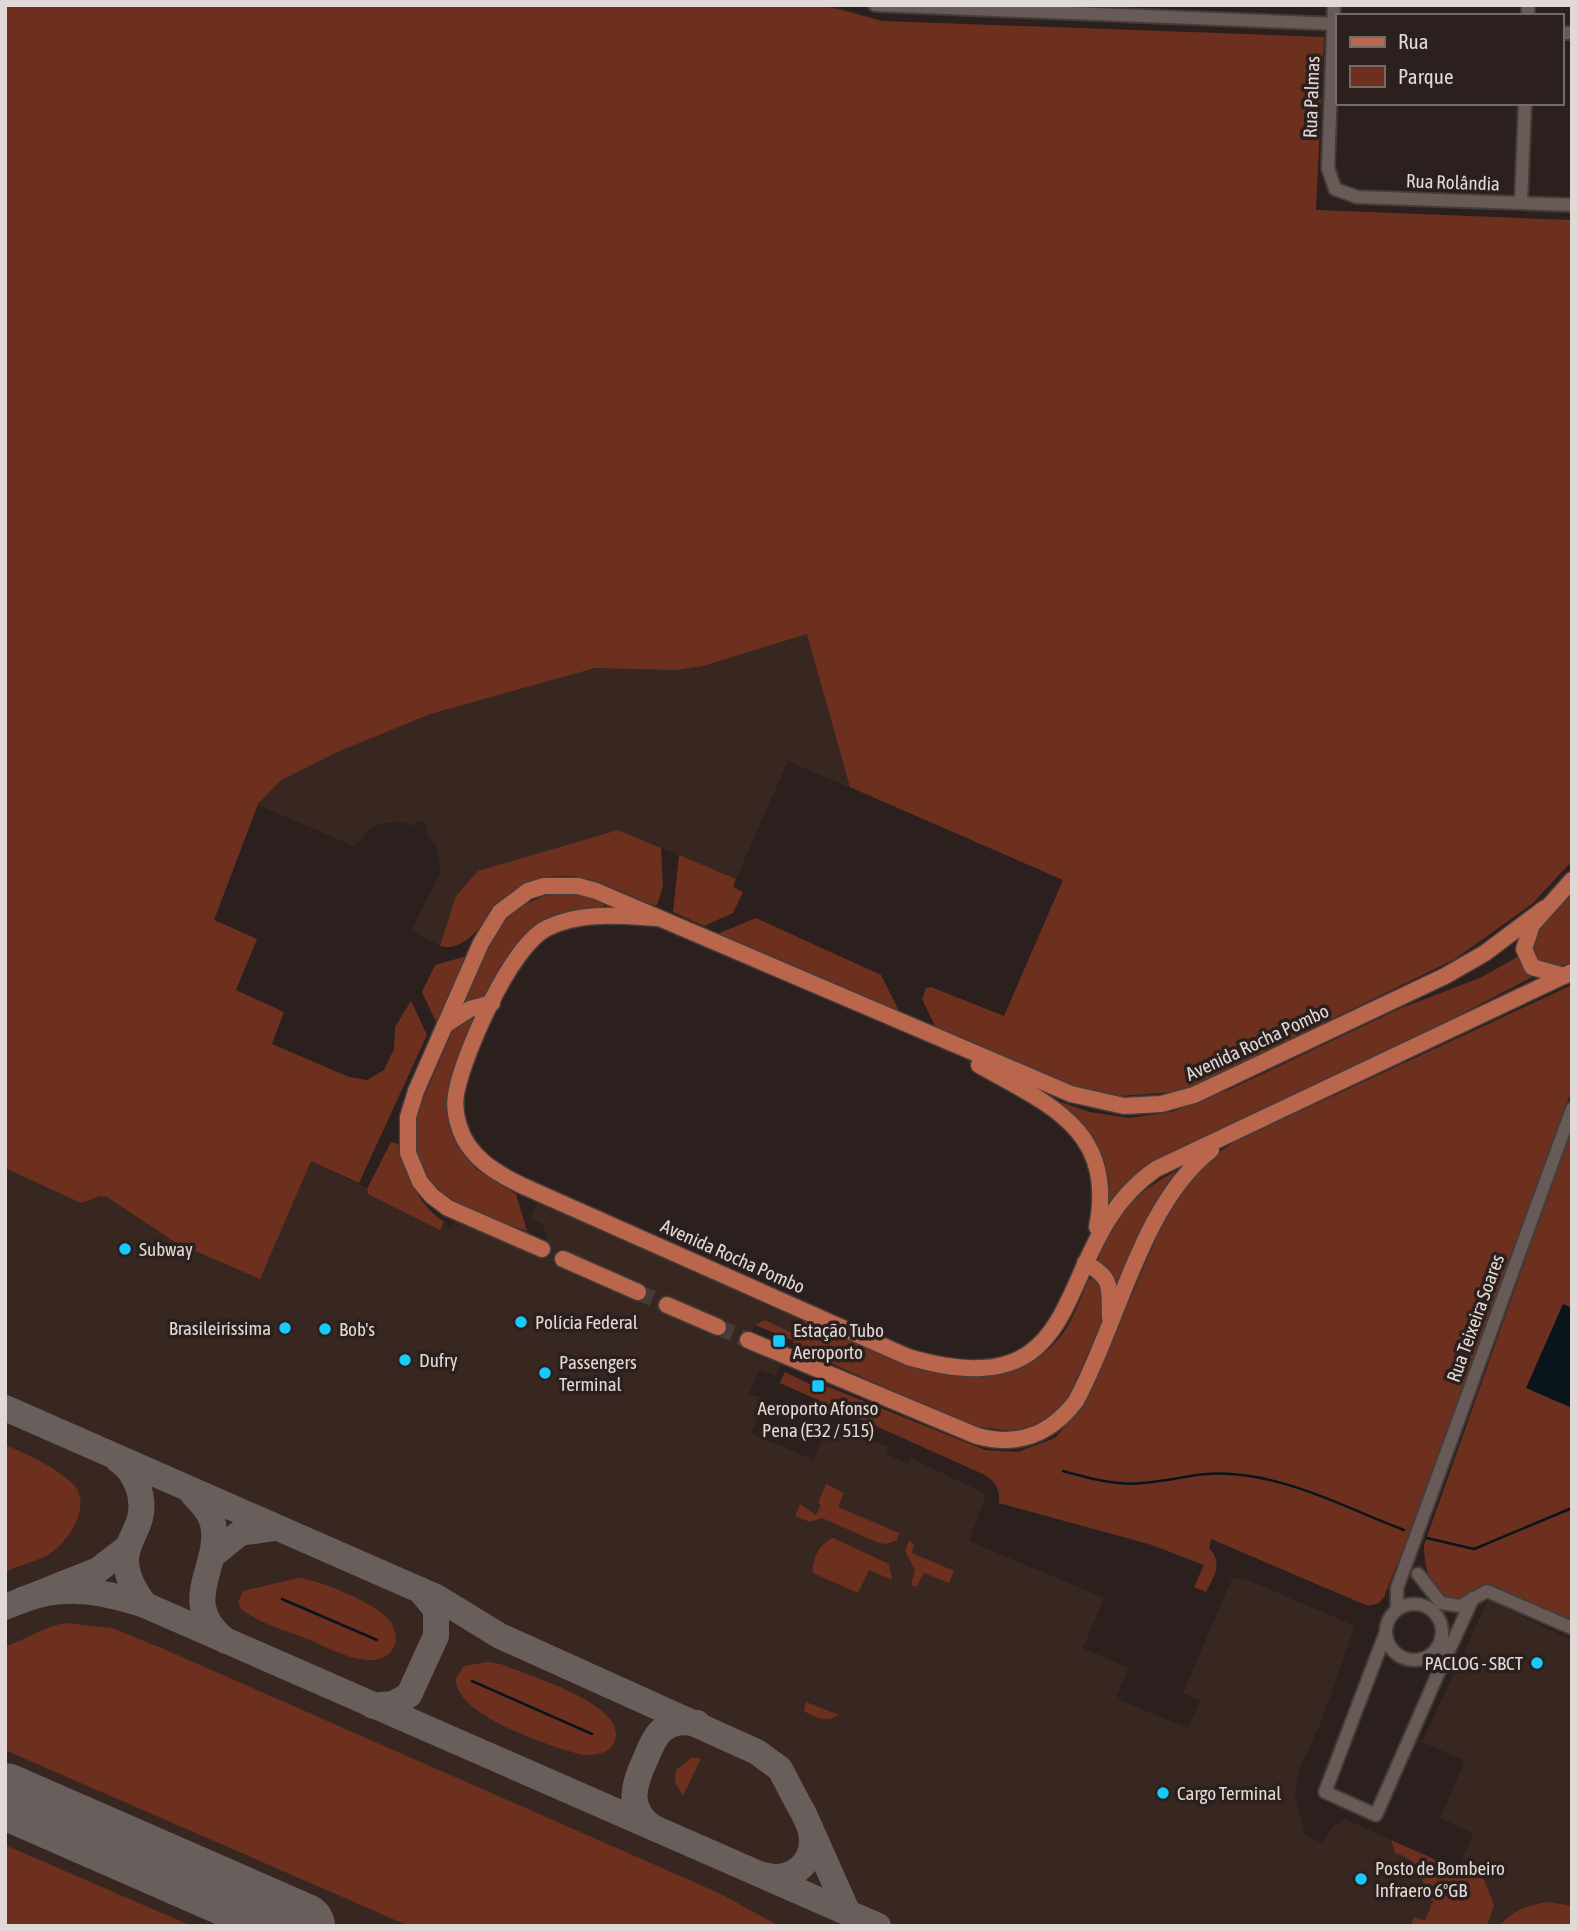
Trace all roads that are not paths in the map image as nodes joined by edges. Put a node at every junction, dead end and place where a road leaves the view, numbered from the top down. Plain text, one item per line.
1 (875, 5) edge
2 (1334, 5) edge
3 (951, 7) edge
4 (1144, 11) edge
5 (1335, 24) edge
6 (1525, 105) edge
7 (1335, 189) joint
8 (1521, 203) junction
9 (1572, 205) edge
10 (1572, 880) edge
11 (1545, 908) junction
12 (658, 918) junction
13 (1569, 975) edge
14 (492, 1003) junction
15 (445, 1025) junction
16 (919, 1031) junction
17 (1572, 1109) edge
18 (1243, 1130) junction
19 (1095, 1239) junction
20 (542, 1248) dead end
21 (563, 1259) dead end
22 (1085, 1263) junction
23 (638, 1292) tunnel mouth
24 (667, 1305) tunnel mouth
25 (1111, 1324) junction
26 (718, 1327) tunnel mouth
27 (748, 1340) tunnel mouth
28 (1415, 1540) junction
29 (1418, 1574) junction
30 (1473, 1598) junction
31 (1397, 1609) junction
32 (1433, 1611) junction
33 (1572, 1628) edge
34 (1386, 1632) junction
35 (1442, 1634) junction
36 (1440, 1669) junction

1 - 3 street
2 - 5 street, Rua Palmas
3 - 4 street
4 - 5 street
5 - 7 street, Rua Palmas
6 - 8 street
7 - 8 street, Rua Rolândia
8 - 9 street, Rua Rolândia
10 - 11 main road
11 - 13 main road
11 - 16 main road, Avenida Rocha Pombo
12 - 14 main road, Avenida Rocha Pombo
12 - 15 main road, Avenida Rocha Pombo
12 - 16 main road, Avenida Rocha Pombo
13 - 18 main road, Avenida Rocha Pombo
14 - 15 main road
14 - 22 main road, Avenida Rocha Pombo
15 - 20 main road, Avenida Rocha Pombo
16 - 19 main road
17 - 28 street, Rua Teixeira Soares
18 - 19 main road, Avenida Rocha Pombo
18 - 25 main road, Avenida Rocha Pombo
19 - 22 main road, Avenida Rocha Pombo
21 - 23 main road
22 - 25 main road
24 - 26 main road
25 - 27 main road, Avenida Rocha Pombo
28 - 29 street, Rua Teixeira Soares
28 - 31 street, Rua Teixeira Soares
29 - 30 street
29 - 32 street, Rua Teixeira Soares
30 - 33 street
30 - 36 street
31 - 32 street
31 - 34 street
32 - 35 street
34 - 35 street
34 - 36 street
35 - 36 street

